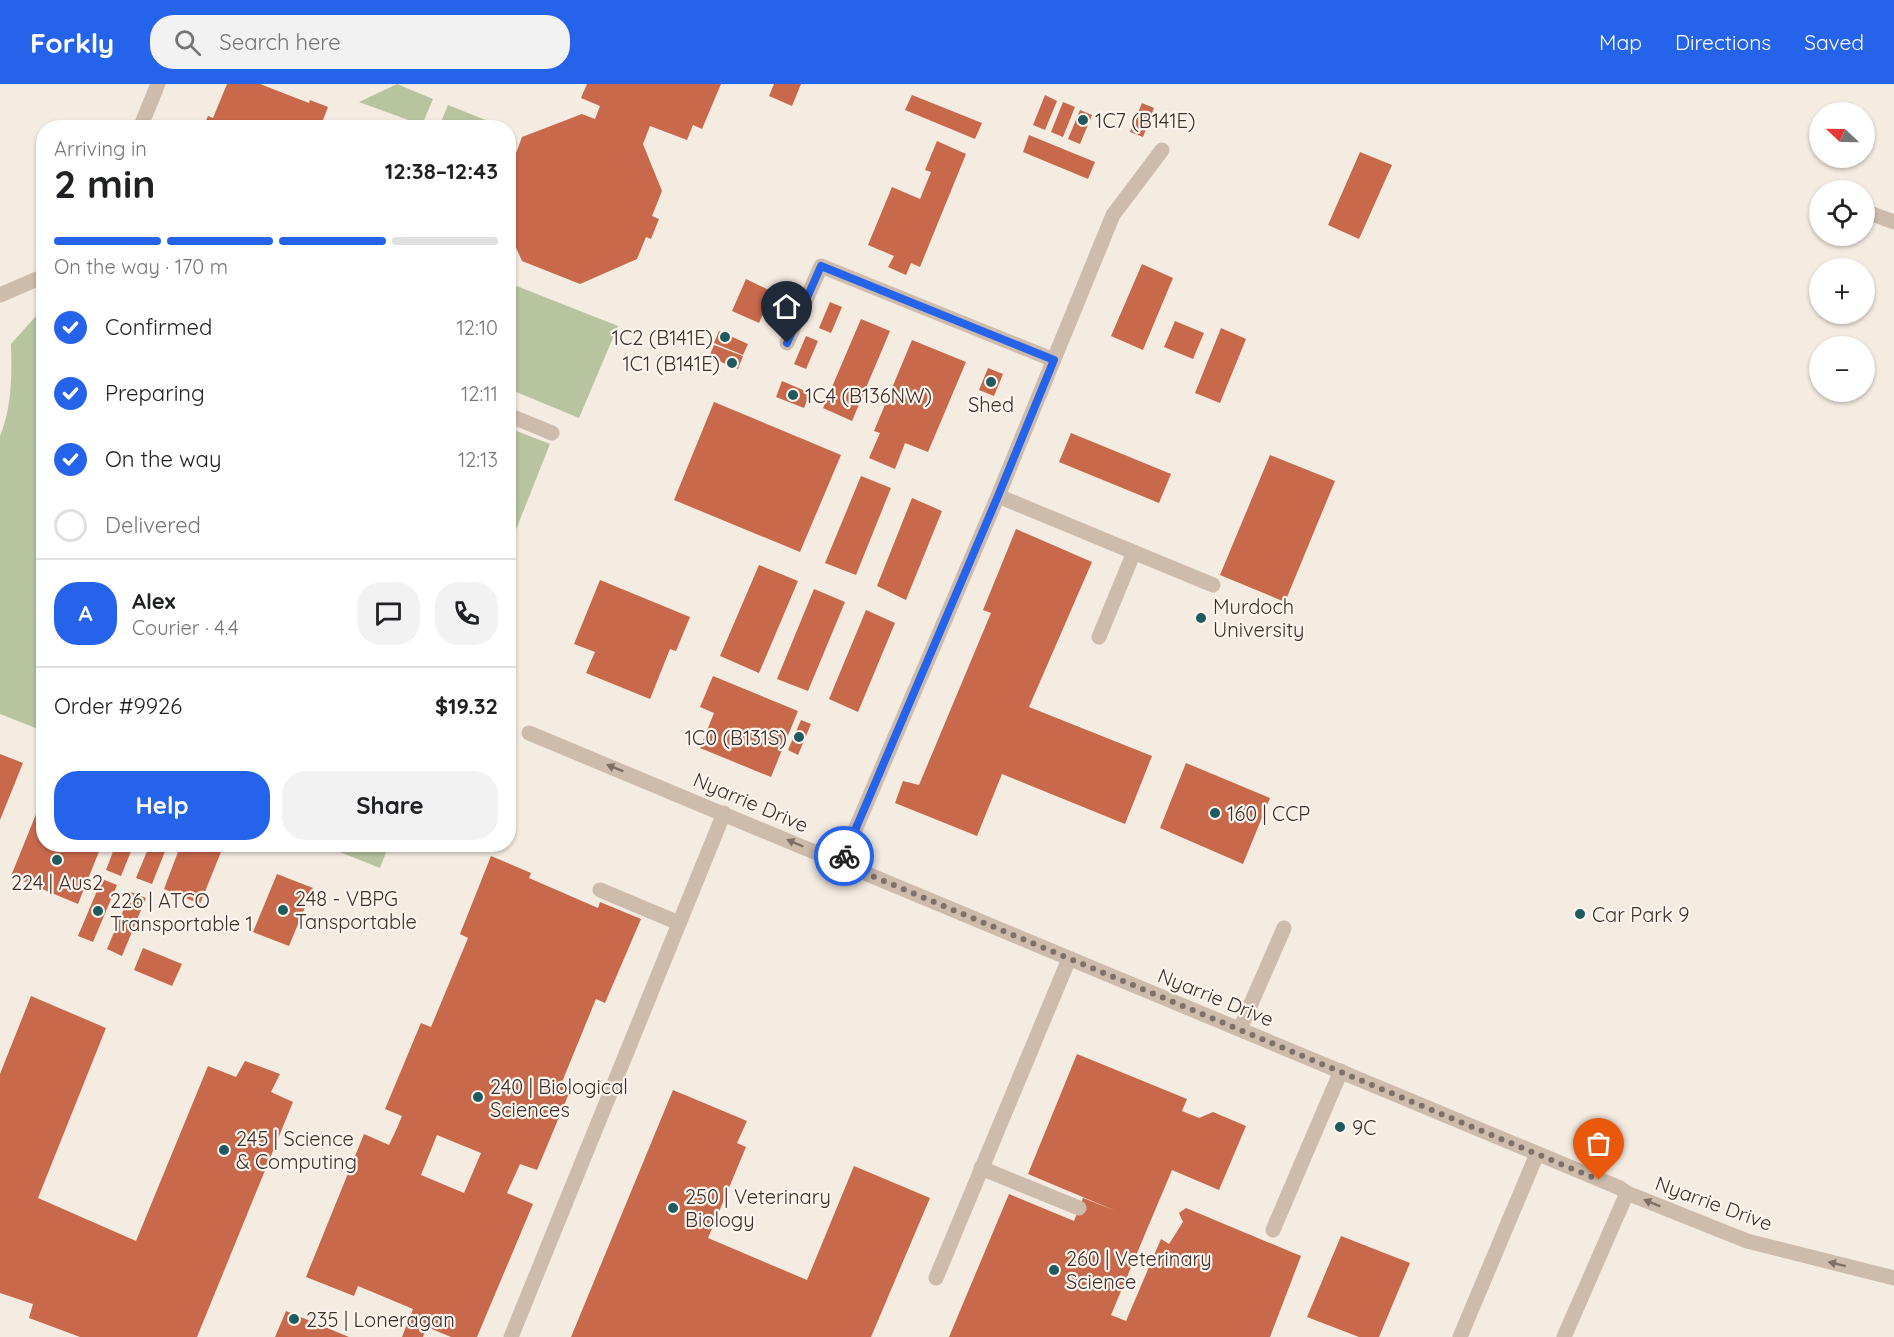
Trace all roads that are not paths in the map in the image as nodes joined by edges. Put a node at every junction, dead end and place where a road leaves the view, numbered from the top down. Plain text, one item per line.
1 (158, 84) edge
2 (144, 120) edge
3 (1162, 150) dead end
4 (1875, 215) edge
5 (1894, 222) edge
6 (36, 279) edge
7 (0, 295) edge
8 (787, 343) dead end
9 (1054, 360) junction
10 (516, 418) edge
11 (552, 433) dead end
12 (998, 496) junction
13 (1134, 552) junction
14 (1213, 585) dead end
15 (1099, 637) dead end
16 (529, 733) dead end
17 (724, 813) junction
18 (841, 863) junction
19 (600, 890) dead end
20 (679, 923) junction
21 (1284, 928) dead end
22 (1069, 959) junction
23 (1240, 1029) junction
24 (1341, 1071) junction
25 (1537, 1154) junction
26 (981, 1168) junction
27 (1627, 1194) junction
28 (1079, 1208) dead end
29 (1273, 1230) dead end
30 (936, 1278) dead end
31 (1894, 1278) edge
32 (511, 1337) edge
33 (1460, 1337) edge
34 (1564, 1337) edge

1 - 2 street
3 - 9 street
4 - 5 street
6 - 7 street
8 - 9 street
9 - 12 street
10 - 11 street
12 - 13 street
12 - 18 street
13 - 14 street
13 - 15 street
17 -> 16 street, Nyarrie Drive
18 -> 17 street, Nyarrie Drive
17 - 20 street
18 - 22 street, Nyarrie Drive
19 - 20 street
20 - 32 street
21 - 23 street
22 - 23 street, Nyarrie Drive
22 - 26 street
23 - 24 street, Nyarrie Drive
24 - 25 street, Nyarrie Drive
24 - 29 street
25 - 27 street, Nyarrie Drive
25 - 33 street
26 - 28 street
26 - 30 street
31 -> 27 street, Nyarrie Drive
27 - 34 street

